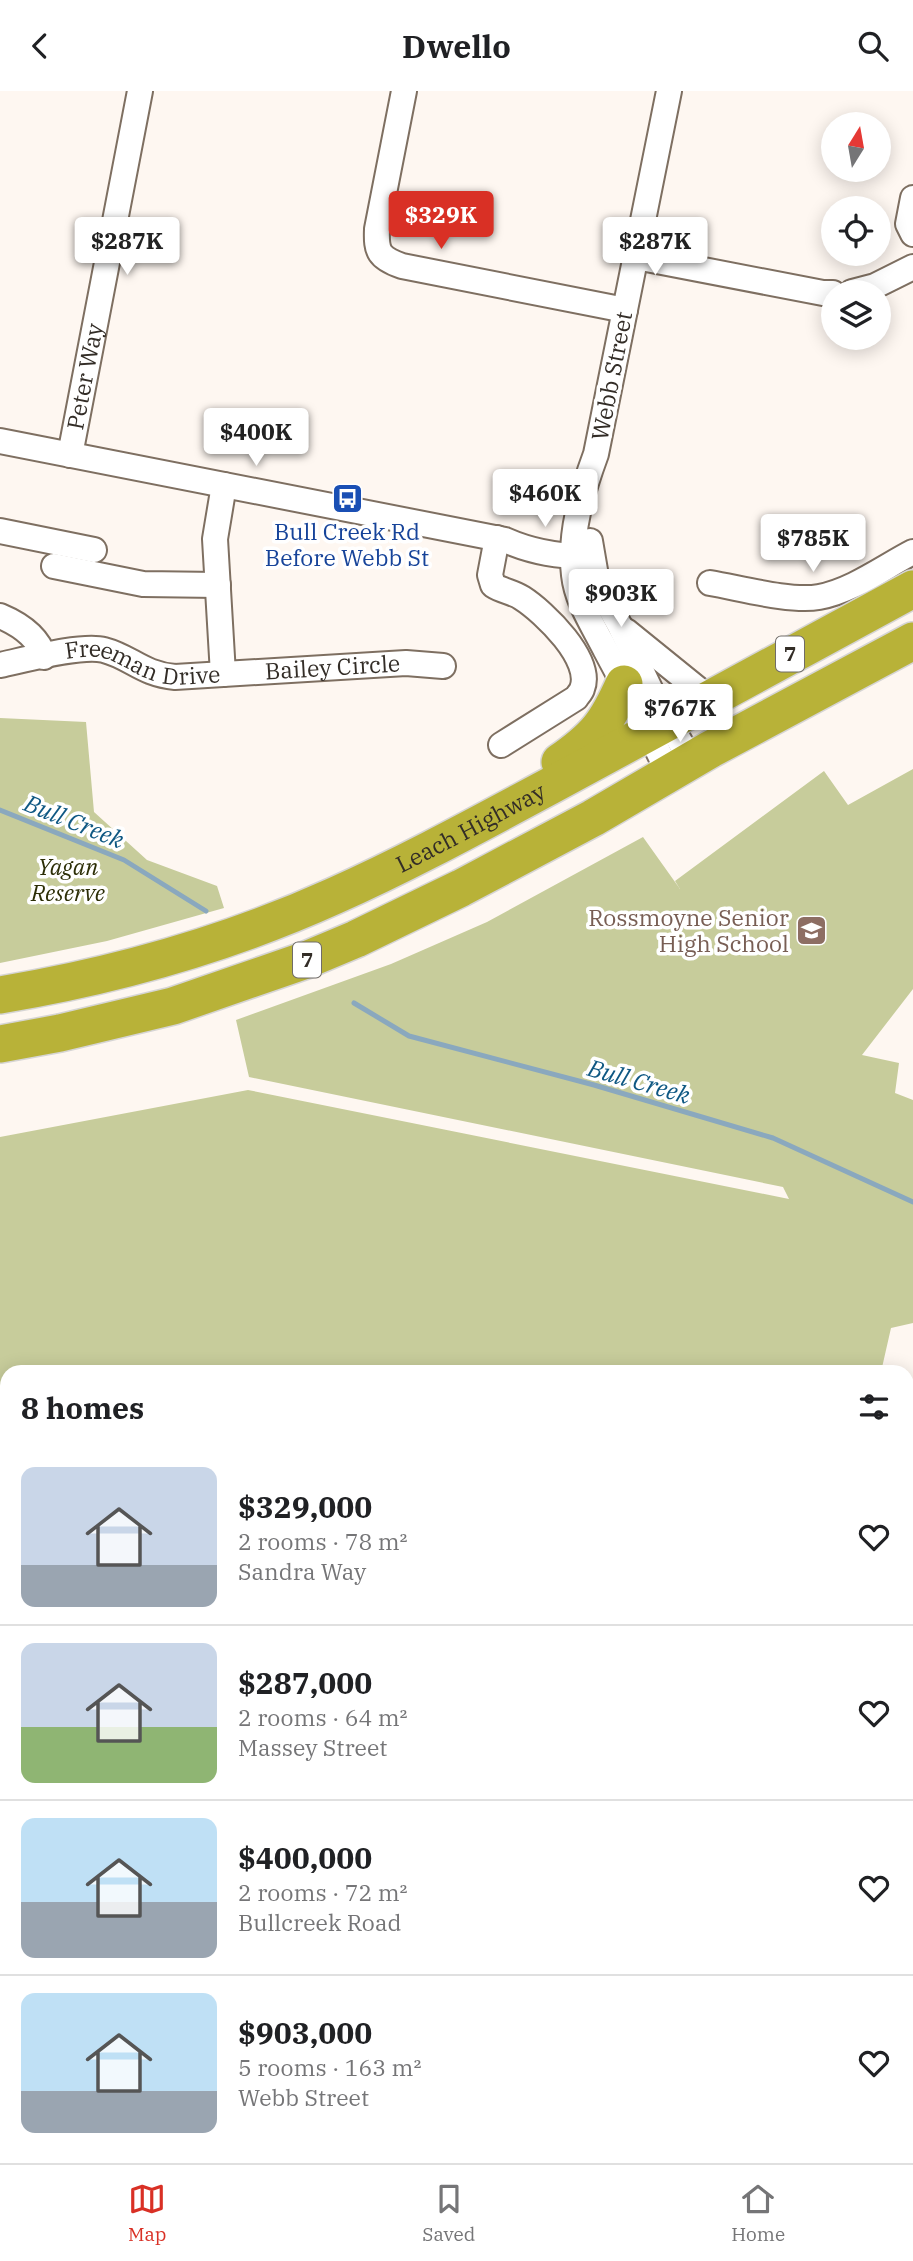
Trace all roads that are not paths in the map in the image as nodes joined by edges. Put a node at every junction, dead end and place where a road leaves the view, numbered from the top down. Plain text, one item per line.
1 (140, 91) edge
2 (404, 91) edge
3 (669, 91) edge
4 (913, 198) edge
5 (913, 234) edge
6 (636, 257) junction
7 (913, 267) edge
8 (887, 280) edge
9 (821, 292) edge
10 (625, 310) junction
11 (0, 441) edge
12 (70, 455) junction
13 (224, 485) junction
14 (0, 531) edge
15 (501, 539) junction
16 (582, 549) junction
17 (94, 550) dead end
18 (913, 552) edge
19 (54, 566) dead end
20 (710, 583) dead end
21 (218, 585) junction
22 (913, 589) edge
23 (0, 616) edge
24 (620, 626) junction
25 (913, 641) edge
26 (44, 657) junction
27 (0, 665) edge
28 (443, 666) dead end
29 (223, 674) junction
30 (624, 684) junction
31 (710, 699) junction
32 (660, 727) junction
33 (501, 745) dead end
34 (680, 767) junction
35 (443, 842) junction
36 (0, 995) edge
37 (0, 1044) edge

1 - 12 street, Peter Way
2 - 10 street
3 - 6 street, Webb Street
4 - 5 street
6 - 9 street
6 - 10 street, Webb Street
7 - 8 street
10 - 16 street, Webb Street
11 - 12 street
12 - 13 street
13 - 15 street
13 - 21 street, Freeman Drive
14 - 17 street
15 - 16 street
15 - 33 street
16 - 24 street, Webb Street
16 - 30 street, Webb Street
18 - 20 street
19 - 21 street
21 - 29 street, Freeman Drive
22 - 31 highway, Leach Highway / 7
23 - 26 street
24 - 31 street, Webb Street
24 - 32 street, Webb Street
25 - 34 highway, Leach Highway / 7
26 - 27 street, Freeman Drive
26 - 29 street, Freeman Drive
28 - 29 street, Bailey Circle
30 - 32 street, Webb Street
30 - 35 highway
31 - 32 highway, Leach Highway / 7
32 - 34 street, Webb Street
32 - 35 highway, Leach Highway / 7
34 - 37 highway, Leach Highway / 7
35 - 36 highway, Leach Highway / 7

